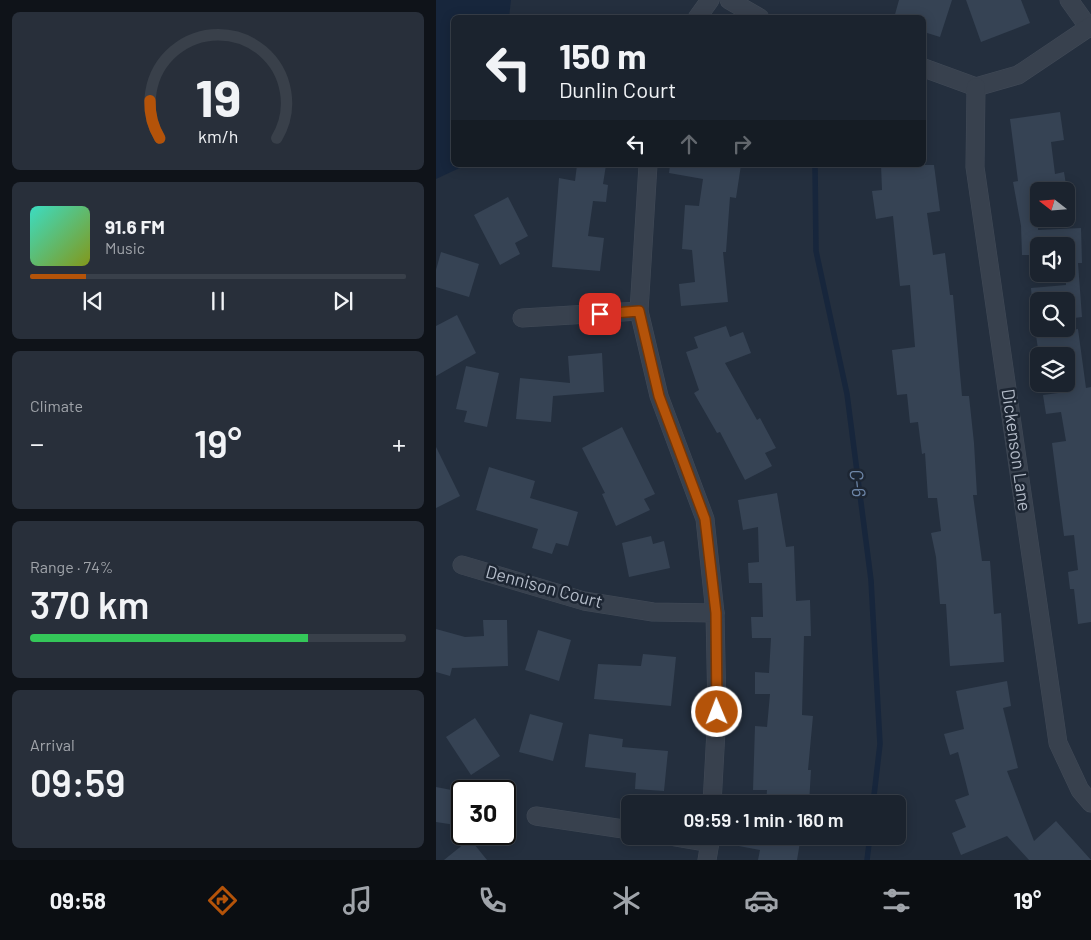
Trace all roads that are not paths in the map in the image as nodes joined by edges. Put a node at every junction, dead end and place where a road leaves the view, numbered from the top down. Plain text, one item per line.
1 (710, 0) edge
2 (729, 0) edge
3 (1069, 0) edge
4 (699, 15) edge
5 (755, 15) edge
6 (1090, 27) edge
7 (926, 69) edge
8 (976, 87) junction
9 (648, 167) edge
10 (639, 311) junction
11 (522, 318) dead end
12 (462, 565) dead end
13 (716, 613) junction
14 (712, 795) edge
15 (1091, 803) edge
16 (536, 816) dead end
17 (621, 829) edge
18 (709, 845) edge
19 (707, 860) edge

1 - 4 street
2 - 5 street
3 - 6 street
6 - 8 street
7 - 8 street
8 - 15 street, Dickenson Lane
9 - 10 street
10 - 11 street
10 - 13 street
12 - 13 street, Dennison Court
13 - 14 street
16 - 17 street
18 - 19 street

